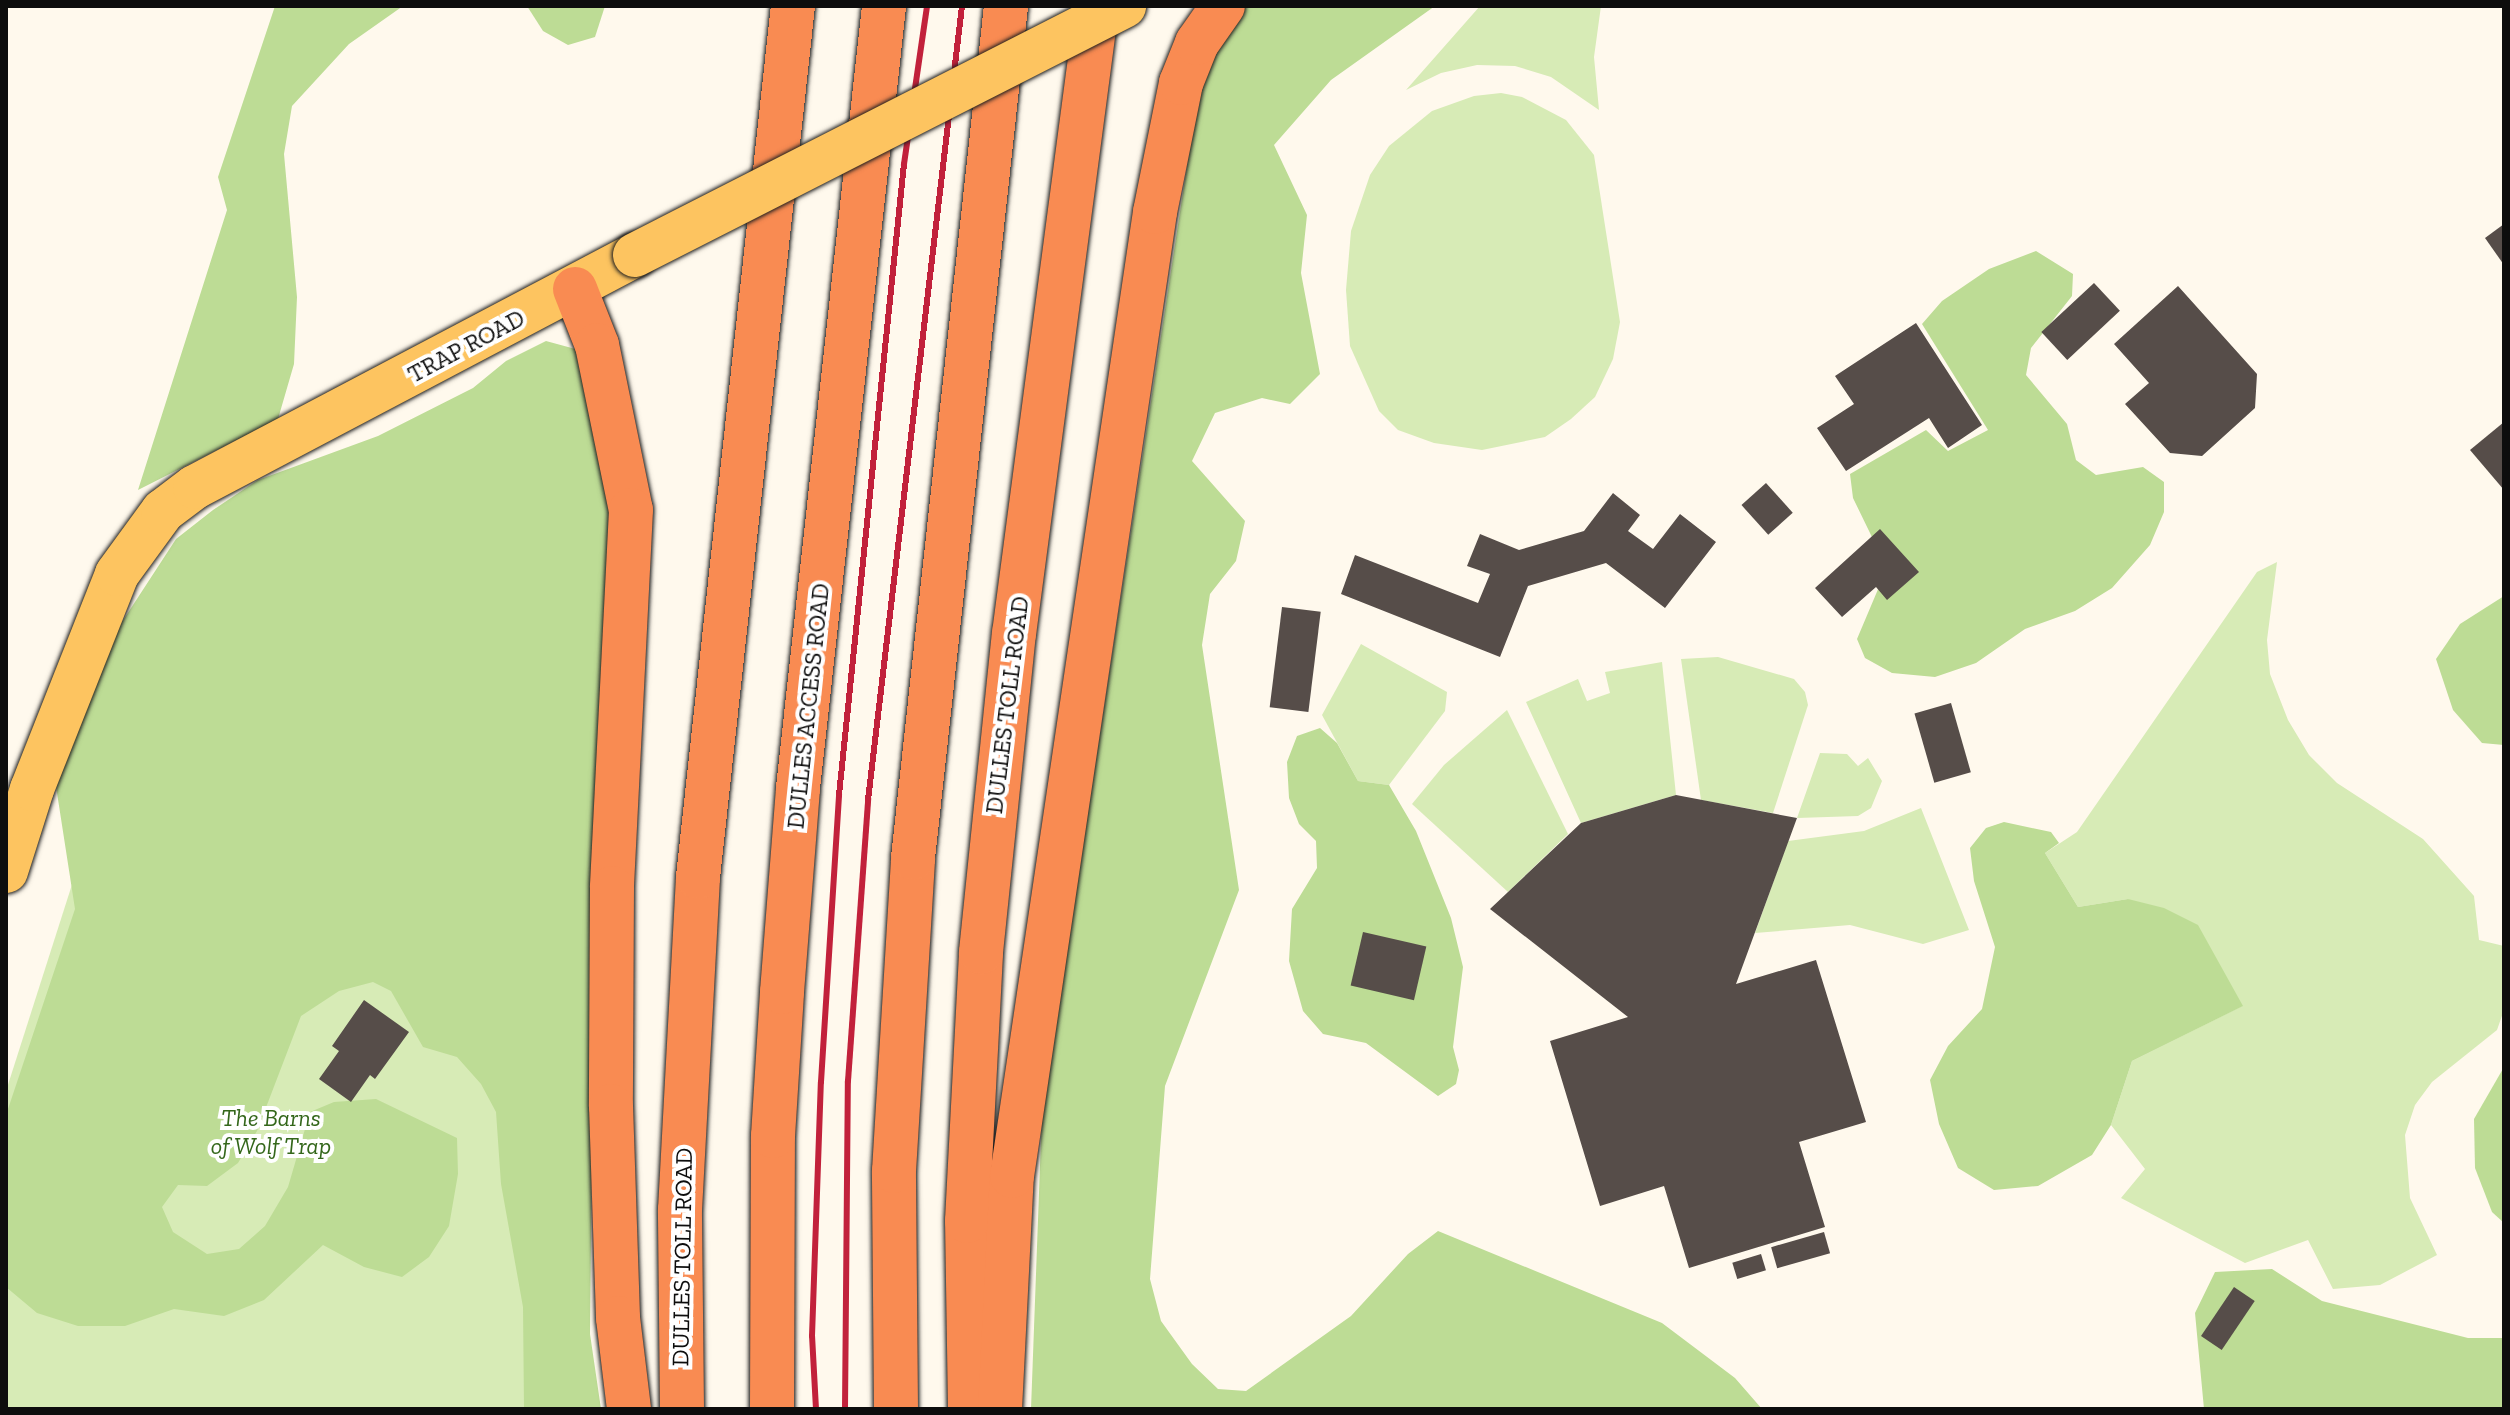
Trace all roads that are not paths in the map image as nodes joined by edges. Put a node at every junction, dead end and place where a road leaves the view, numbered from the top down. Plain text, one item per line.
1 (793, 6) edge
2 (884, 6) edge
3 (1006, 6) edge
4 (1097, 6) edge
5 (1124, 6) edge
6 (1223, 6) edge
7 (575, 289) junction
8 (6, 871) edge
9 (629, 1409) edge
10 (682, 1409) edge
11 (772, 1409) edge
12 (896, 1409) edge
13 (970, 1409) edge
14 (1000, 1409) edge

1 - 10 highway, DULLES TOLL ROAD
2 - 11 highway, DULLES ACCESS ROAD
3 - 12 highway
4 - 13 highway, DULLES TOLL ROAD
5 - 7 main road, TRAP ROAD, bridge
6 - 14 highway
7 - 8 main road, TRAP ROAD
7 - 9 highway

